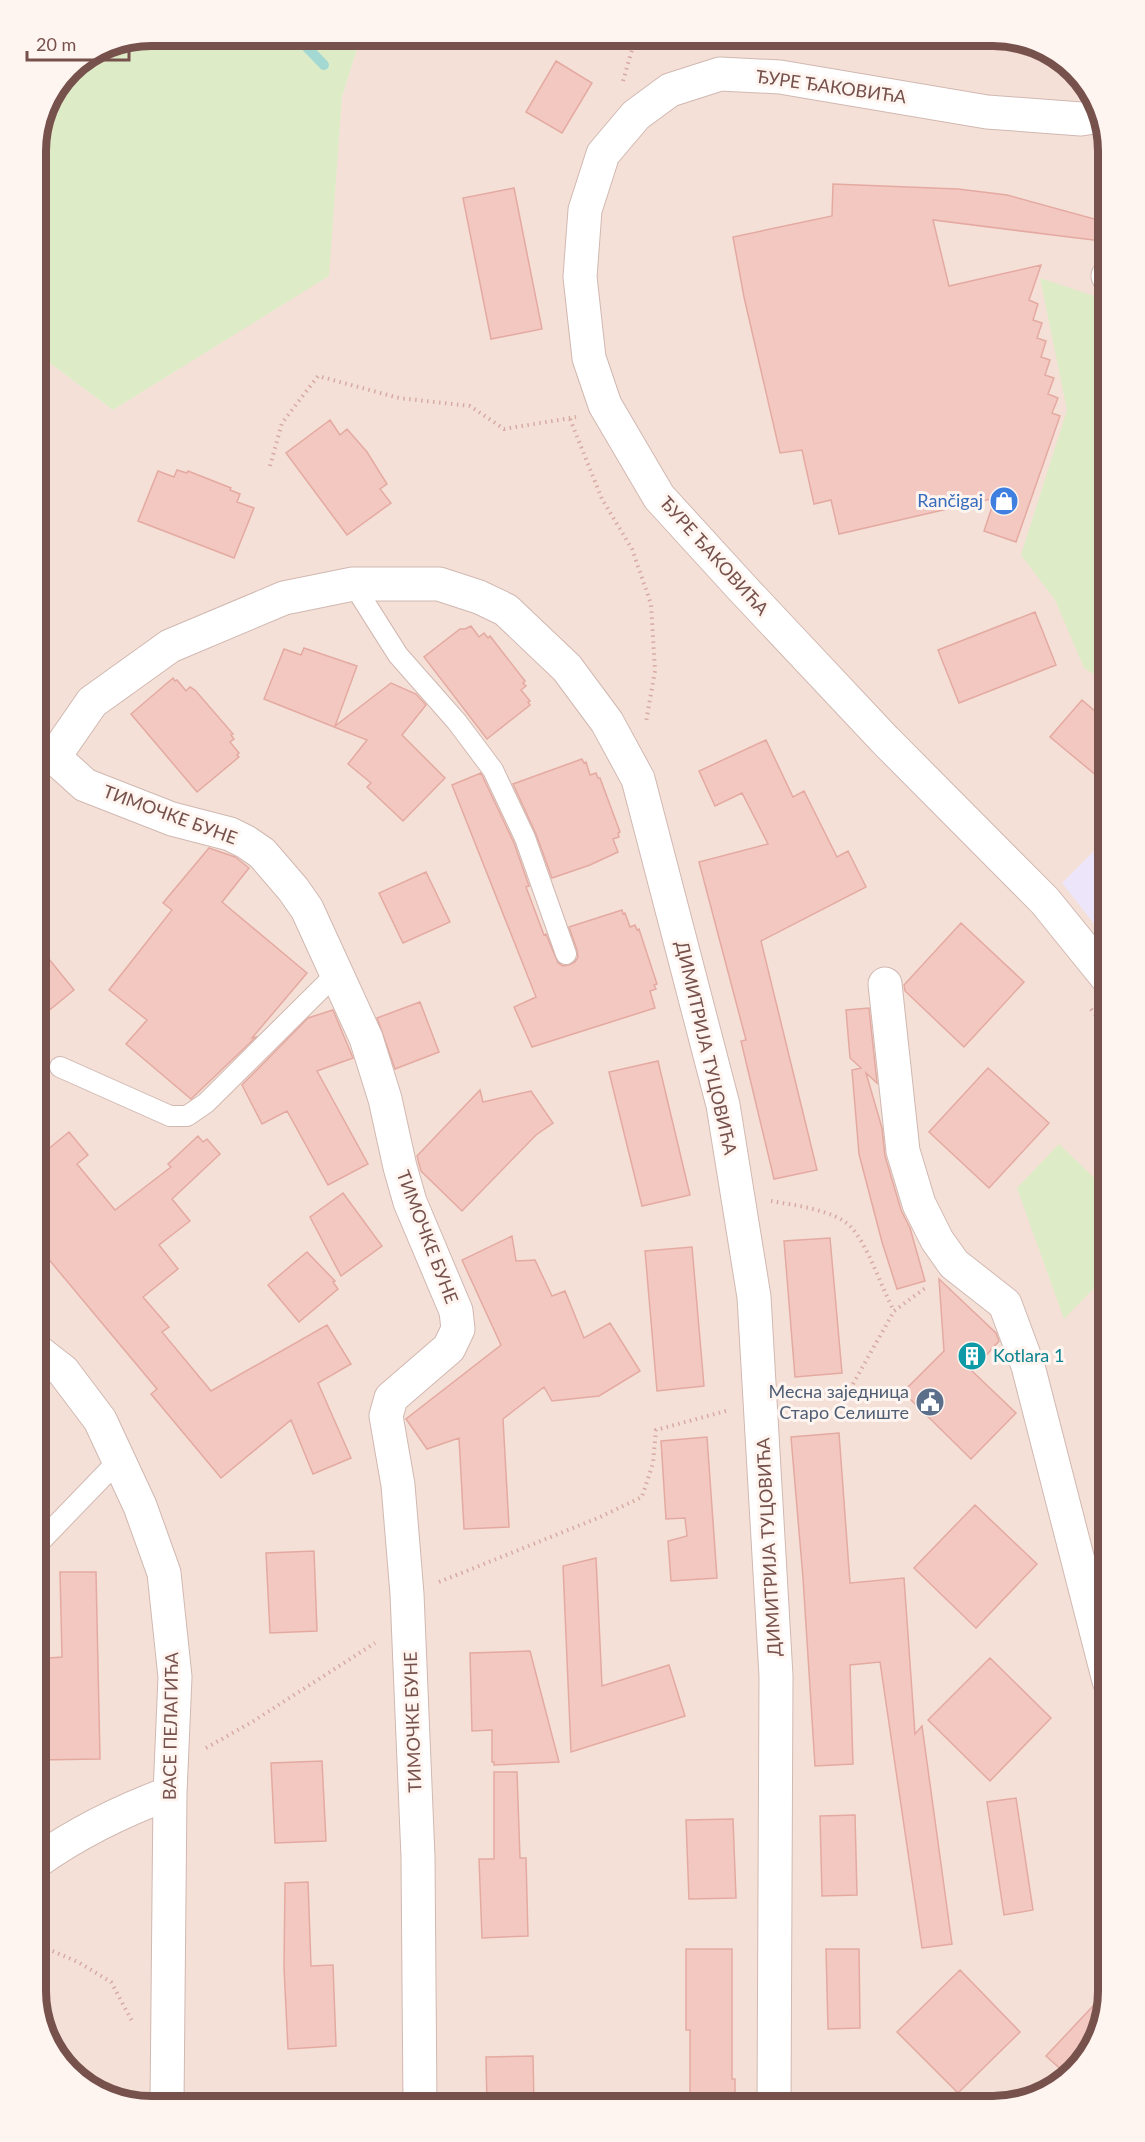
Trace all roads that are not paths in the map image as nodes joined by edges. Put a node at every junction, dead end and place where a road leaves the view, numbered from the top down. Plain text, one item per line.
1 (1093, 117) edge
2 (353, 584) junction
3 (47, 755) edge
4 (47, 758) edge
5 (566, 954) dead end
6 (1098, 966) edge
7 (337, 973) junction
8 (885, 984) dead end
9 (60, 1067) dead end
10 (46, 1358) edge
11 (118, 1461) junction
12 (46, 1535) edge
13 (1098, 1638) edge
14 (171, 1781) junction
15 (46, 1850) edge
16 (167, 2095) edge
17 (420, 2095) edge
18 (774, 2096) edge

1 - 6 street, ЂУРЕ ЂАКОВИЋА
2 - 3 street, ДИМИТРИЈА ТУЦОВИЋА
2 - 5 lane
2 - 18 street, ДИМИТРИЈА ТУЦОВИЋА
4 - 7 street, ТИМОЧКЕ БУНЕ
7 - 9 lane
7 - 17 street, ТИМОЧКЕ БУНЕ
8 - 13 street
10 - 11 street, ВАСЕ ПЕЛАГИЋА
11 - 12 lane
11 - 14 street, ВАСЕ ПЕЛАГИЋА
14 - 15 street
14 - 16 street, ВАСЕ ПЕЛАГИЋА

